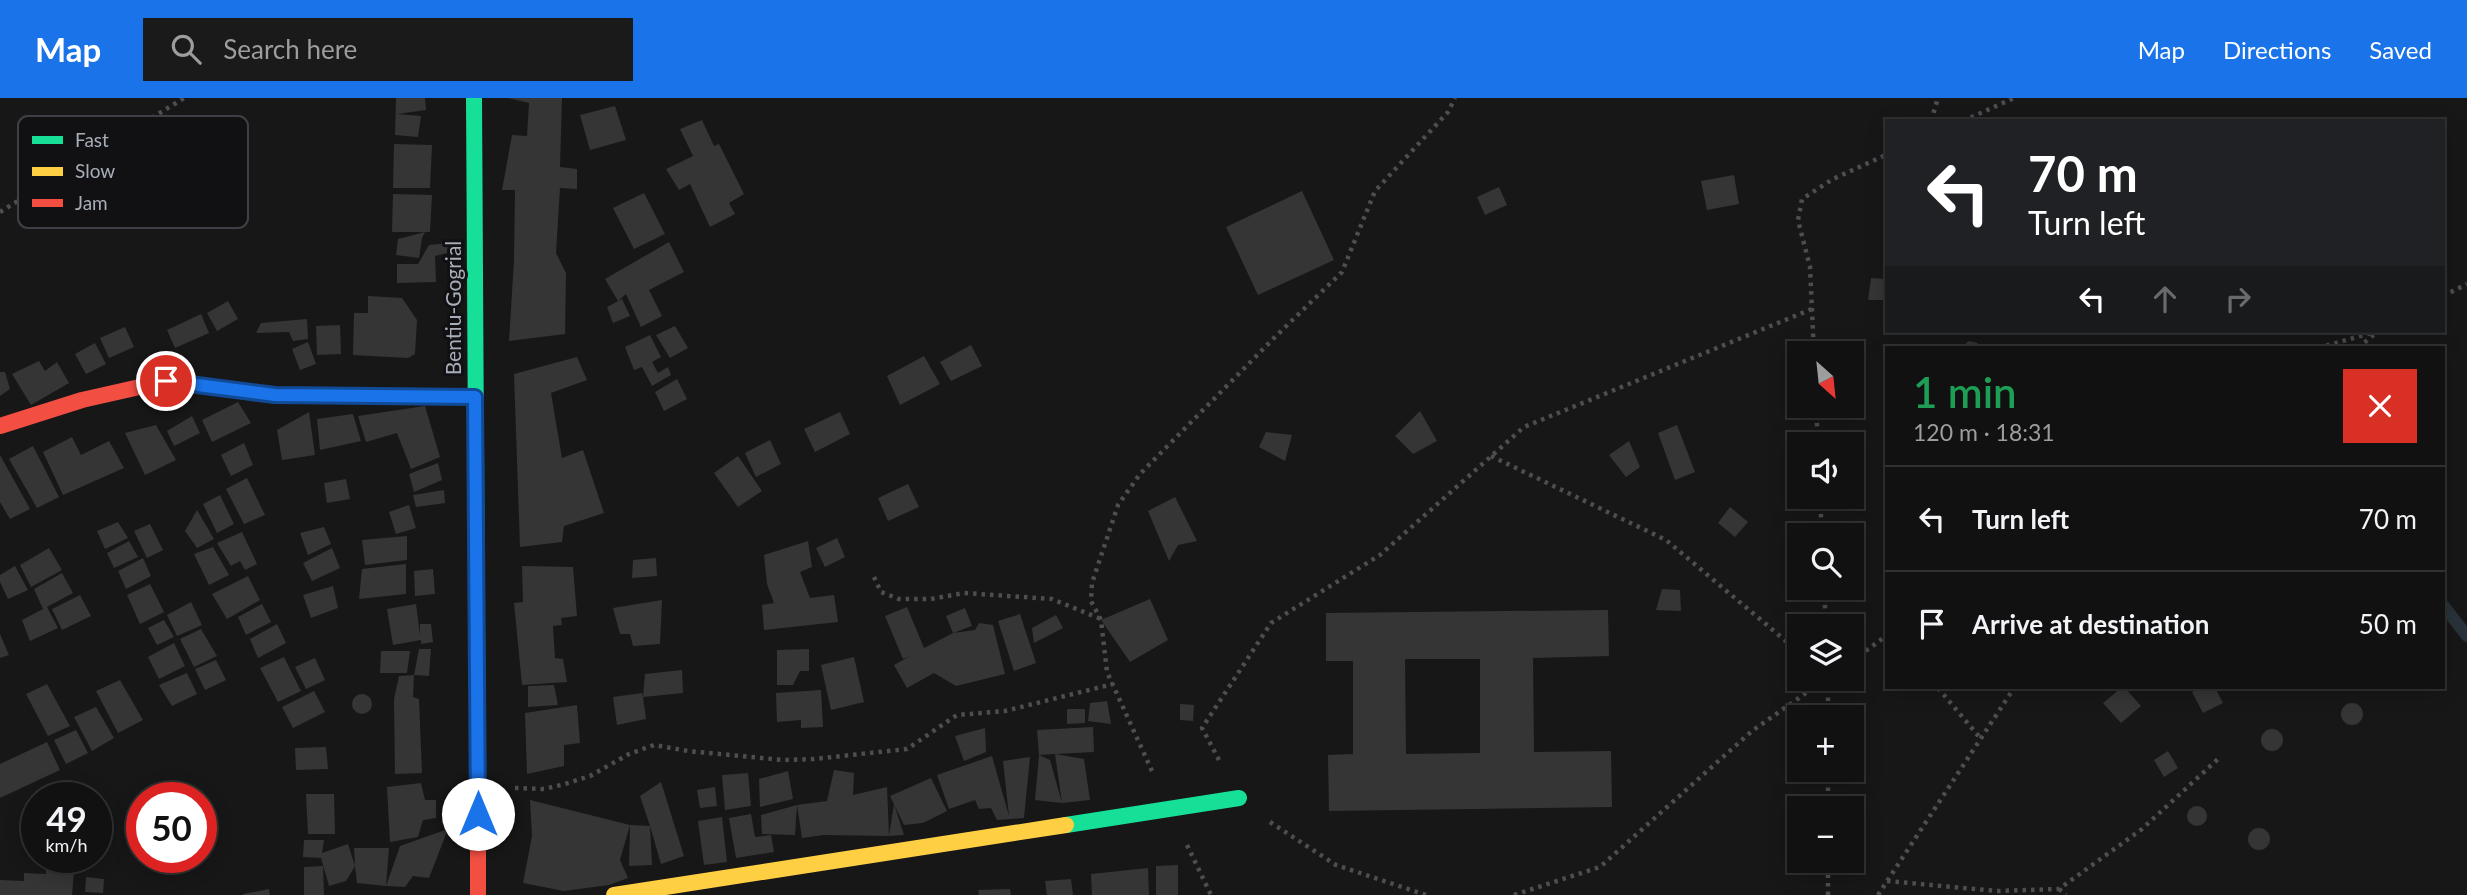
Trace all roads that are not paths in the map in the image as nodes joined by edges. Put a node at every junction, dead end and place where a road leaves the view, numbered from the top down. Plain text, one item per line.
1 (474, 98) edge
2 (475, 397) junction
3 (0, 426) edge
4 (1239, 798) road end
5 (478, 895) edge
6 (614, 895) edge

1 - 2 street, Bentiu-Gogrial
2 - 3 street
2 - 5 street, Bentiu-Gogrial
4 - 6 street

